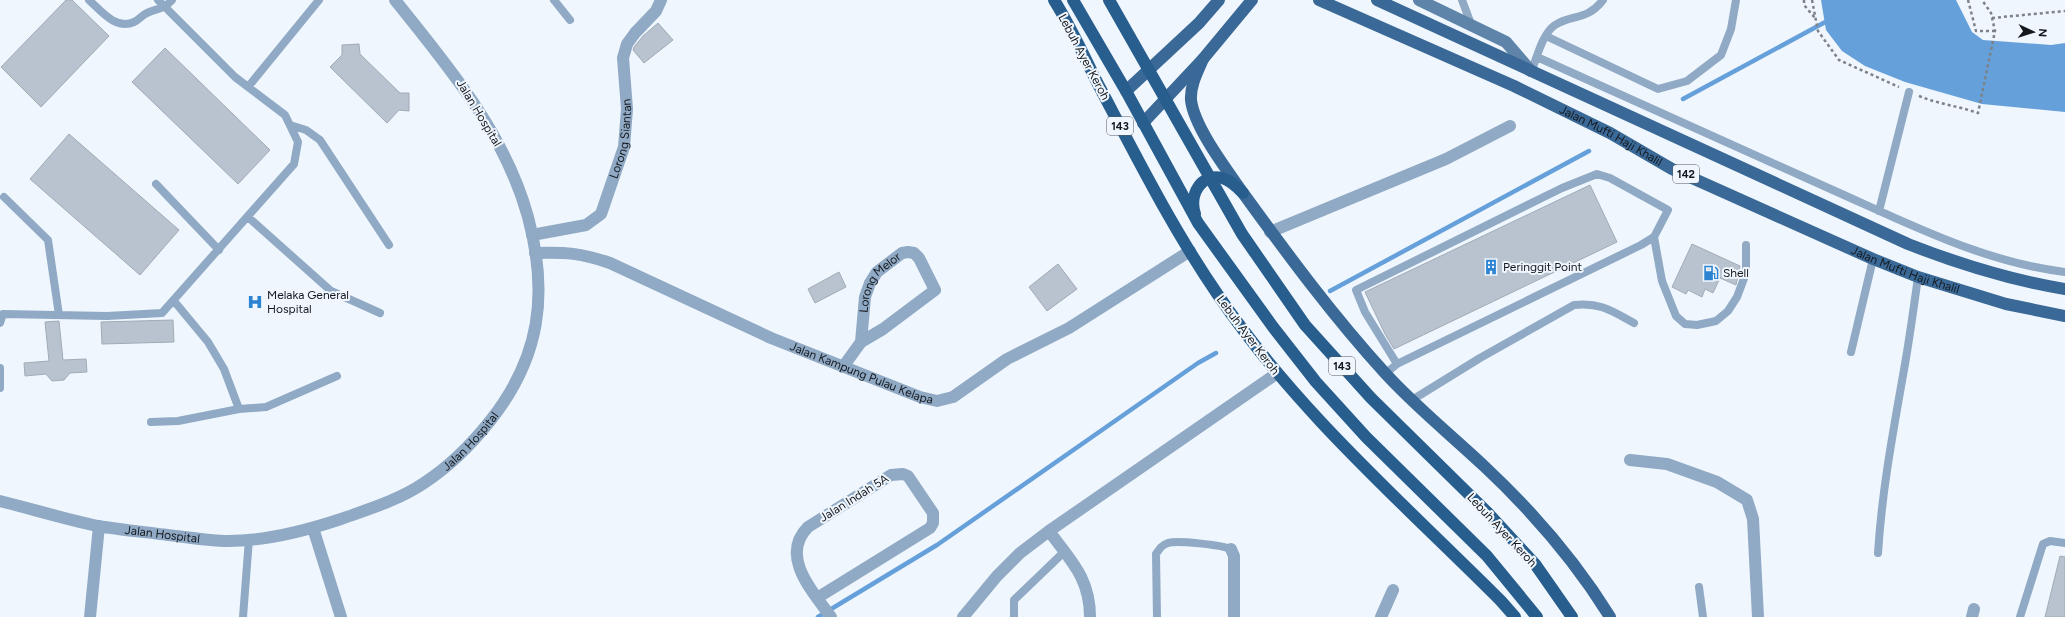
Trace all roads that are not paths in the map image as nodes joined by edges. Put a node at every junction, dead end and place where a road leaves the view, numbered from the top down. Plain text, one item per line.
1 (89, 0) edge
2 (158, 0) edge
3 (172, 0) edge
4 (319, 0) edge
5 (395, 0) edge
6 (554, 0) edge
7 (661, 0) edge
8 (1054, 0) edge
9 (1073, 0) edge
10 (1109, 0) edge
11 (1219, 0) edge
12 (1252, 0) edge
13 (1319, 0) edge
14 (1377, 0) edge
15 (1419, 0) edge
16 (1462, 0) edge
17 (1603, 0) edge
18 (1736, 0) edge
19 (165, 7) junction
20 (570, 20) dead end
21 (1471, 24) junction
22 (1546, 36) junction
23 (1537, 57) junction
24 (1203, 59) junction
25 (1532, 72) junction
26 (248, 87) junction
27 (1126, 91) junction
28 (1909, 92) road end
29 (1143, 123) junction
30 (290, 125) junction
31 (1510, 126) dead end
32 (156, 184) dead end
33 (1243, 193) junction
34 (4, 197) dead end
35 (1879, 211) junction
36 (248, 217) junction
37 (1198, 223) junction
38 (1270, 232) junction
39 (532, 235) junction
40 (1654, 237) junction
41 (389, 245) dead end
42 (1746, 246) dead end
43 (219, 250) junction
44 (1190, 251) junction
45 (535, 253) junction
46 (1873, 259) junction
47 (2065, 272) edge
48 (1918, 277) junction
49 (2065, 289) edge
50 (174, 301) junction
51 (380, 313) dead end
52 (1, 314) edge
53 (59, 315) junction
54 (2065, 316) edge
55 (0, 323) edge
56 (1634, 323) dead end
57 (861, 342) junction
58 (1851, 352) dead end
59 (1397, 364) junction
60 (844, 367) junction
61 (0, 368) edge
62 (1276, 374) junction
63 (1385, 374) junction
64 (337, 376) dead end
65 (0, 388) edge
66 (1412, 400) junction
67 (239, 409) junction
68 (151, 422) dead end
69 (1630, 460) dead end
70 (0, 501) edge
71 (99, 526) junction
72 (313, 528) junction
73 (1049, 530) junction
74 (249, 539) junction
75 (2065, 543) edge
76 (1230, 549) joint
77 (1064, 552) junction
78 (1878, 553) dead end
79 (1699, 587) dead end
80 (1393, 590) dead end
81 (819, 600) junction
82 (90, 617) edge
83 (242, 617) edge
84 (341, 617) edge
85 (831, 617) edge
86 (962, 617) edge
87 (1014, 617) edge
88 (1090, 617) edge
89 (1157, 617) edge
90 (1234, 617) edge
91 (1381, 617) edge
92 (1515, 617) edge
93 (1538, 617) edge
94 (1572, 617) edge
95 (1610, 617) edge
96 (1704, 617) edge
97 (1758, 617) edge
98 (2020, 617) edge

1 - 19 lane
2 - 19 lane
3 - 19 lane
4 - 26 lane
5 - 39 street, Jalan Hospital
6 - 20 lane
7 - 39 street, Lorong Siantan
8 - 44 highway, Lebuh Ayer Keroh / 143
9 - 27 highway
10 - 94 highway, Lebuh Ayer Keroh / 143, bridge
11 - 27 main road
12 - 24 main road
13 - 46 main road, Jalan Mufti Haji Khalil / 142
14 - 25 main road, 142
15 - 21 main road, Jalan Mufti Haji Khalil / 142
16 - 21 lane
17 - 22 lane
18 - 22 lane
19 - 26 lane
21 - 25 main road, Jalan Mufti Haji Khalil / 142
22 - 23 lane
23 - 25 lane
23 - 35 lane
24 - 29 main road
24 - 33 main road
25 - 49 main road, Jalan Mufti Haji Khalil / 142
26 - 30 lane
27 - 29 highway
28 - 35 lane
29 - 37 highway
30 - 36 lane
30 - 41 lane
31 - 38 street
32 - 43 lane
33 - 37 highway
33 - 38 main road
34 - 53 lane
35 - 47 lane
36 - 43 lane
36 - 51 lane
37 - 93 highway
38 - 63 main road
39 - 45 street, Jalan Hospital
40 - 42 lane
40 - 59 lane
40 - 59 lane
43 - 50 lane
44 - 60 street, Jalan Kampung Pulau Kelapa
44 - 62 highway, Lebuh Ayer Keroh / 143
45 - 60 street, Jalan Kampung Pulau Kelapa
45 - 72 street, Jalan Hospital
46 - 48 main road, Jalan Mufti Haji Khalil / 142
46 - 58 lane
48 - 54 main road, Jalan Mufti Haji Khalil / 142
48 - 78 lane
50 - 53 lane
50 - 67 lane
52 - 53 lane
52 - 55 lane
56 - 66 lane
57 - 57 street, Lorong Melor
57 - 60 street
59 - 63 lane
61 - 65 lane
62 - 73 street
62 - 92 highway, Lebuh Ayer Keroh / 143
63 - 66 main road
64 - 67 lane
66 - 95 main road
67 - 68 lane
69 - 97 street
70 - 71 street, Jalan Hospital
71 - 74 street, Jalan Hospital
71 - 82 street
72 - 74 street, Jalan Hospital
72 - 84 street
73 - 77 street
73 - 86 street
74 - 83 lane
75 - 98 lane
76 - 89 lane
76 - 90 street
77 - 87 lane
77 - 88 street
79 - 96 lane
80 - 91 street
81 - 81 street, Jalan Indah 5A
81 - 85 street

